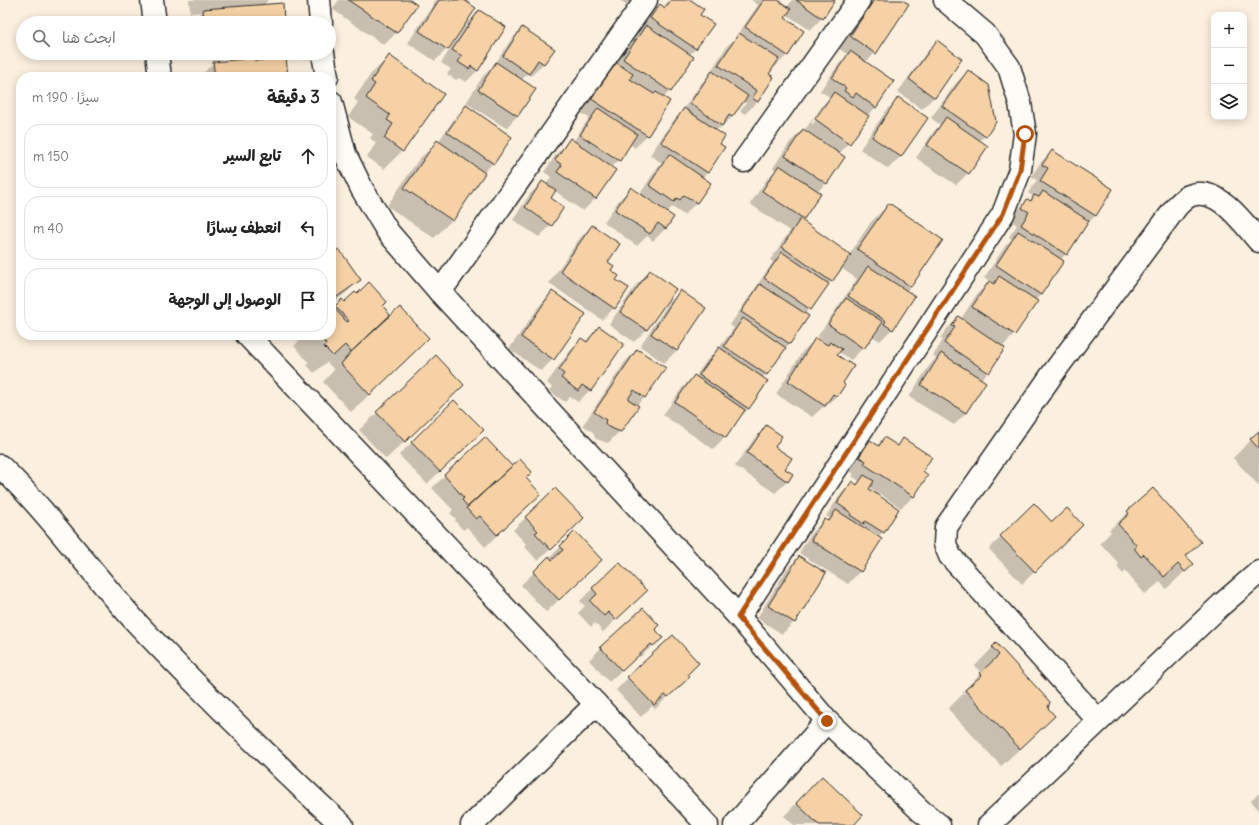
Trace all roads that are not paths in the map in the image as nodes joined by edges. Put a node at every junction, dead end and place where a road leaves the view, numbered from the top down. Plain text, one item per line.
1 (152, 0) edge
2 (319, 0) edge
3 (646, 0) edge
4 (859, 0) edge
5 (945, 0) edge
6 (154, 16) edge
7 (320, 16) edge
8 (158, 60) edge
9 (325, 60) edge
10 (159, 72) edge
11 (326, 72) edge
12 (336, 121) edge
13 (744, 161) dead end
14 (1259, 241) edge
15 (440, 292) junction
16 (252, 340) edge
17 (0, 466) edge
18 (1259, 572) edge
19 (738, 617) junction
20 (596, 704) junction
21 (1098, 720) junction
22 (827, 721) junction
23 (342, 825) edge
24 (472, 825) edge
25 (707, 825) edge
26 (735, 825) edge
27 (939, 825) edge
28 (989, 825) edge

1 - 6 street
2 - 7 street
3 - 15 street
4 - 13 street
5 - 19 street
8 - 10 street
9 - 11 street
12 - 15 street
14 - 21 street
15 - 19 street
16 - 20 street
17 - 23 street
18 - 21 street
19 - 22 street
20 - 24 street
20 - 25 street
21 - 28 street
22 - 26 street
22 - 27 street

